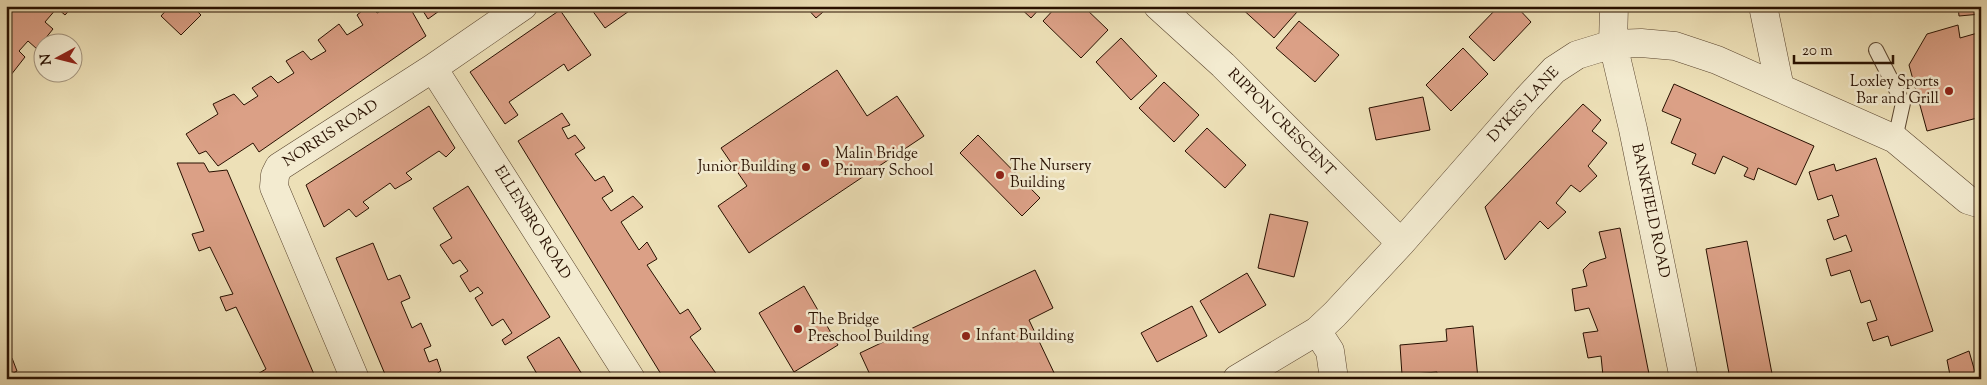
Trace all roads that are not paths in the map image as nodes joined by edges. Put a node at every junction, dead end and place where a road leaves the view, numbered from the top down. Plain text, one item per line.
1 (523, 6) edge
2 (1158, 6) edge
3 (1614, 6) edge
4 (1763, 6) edge
5 (1613, 44) junction
6 (1876, 50) dead end
7 (433, 68) junction
8 (1780, 88) junction
9 (1895, 139) junction
10 (1981, 204) edge
11 (1402, 243) junction
12 (1317, 331) junction
13 (355, 379) edge
14 (631, 379) edge
15 (1237, 379) edge
16 (1334, 379) edge
17 (1684, 379) edge

1 - 7 street, NORRIS ROAD
2 - 11 street, RIPPON CRESCENT
3 - 5 street, BANKFIELD ROAD
4 - 8 street
5 - 8 street, DYKES LANE
5 - 11 street, DYKES LANE
5 - 17 street, BANKFIELD ROAD
6 - 9 lane
7 - 13 street, NORRIS ROAD
7 - 14 street, ELLENBRO ROAD
8 - 9 street, DYKES LANE
9 - 10 street, DYKES LANE
11 - 12 street, DYKES LANE
12 - 15 street, DYKES LANE
12 - 16 street

